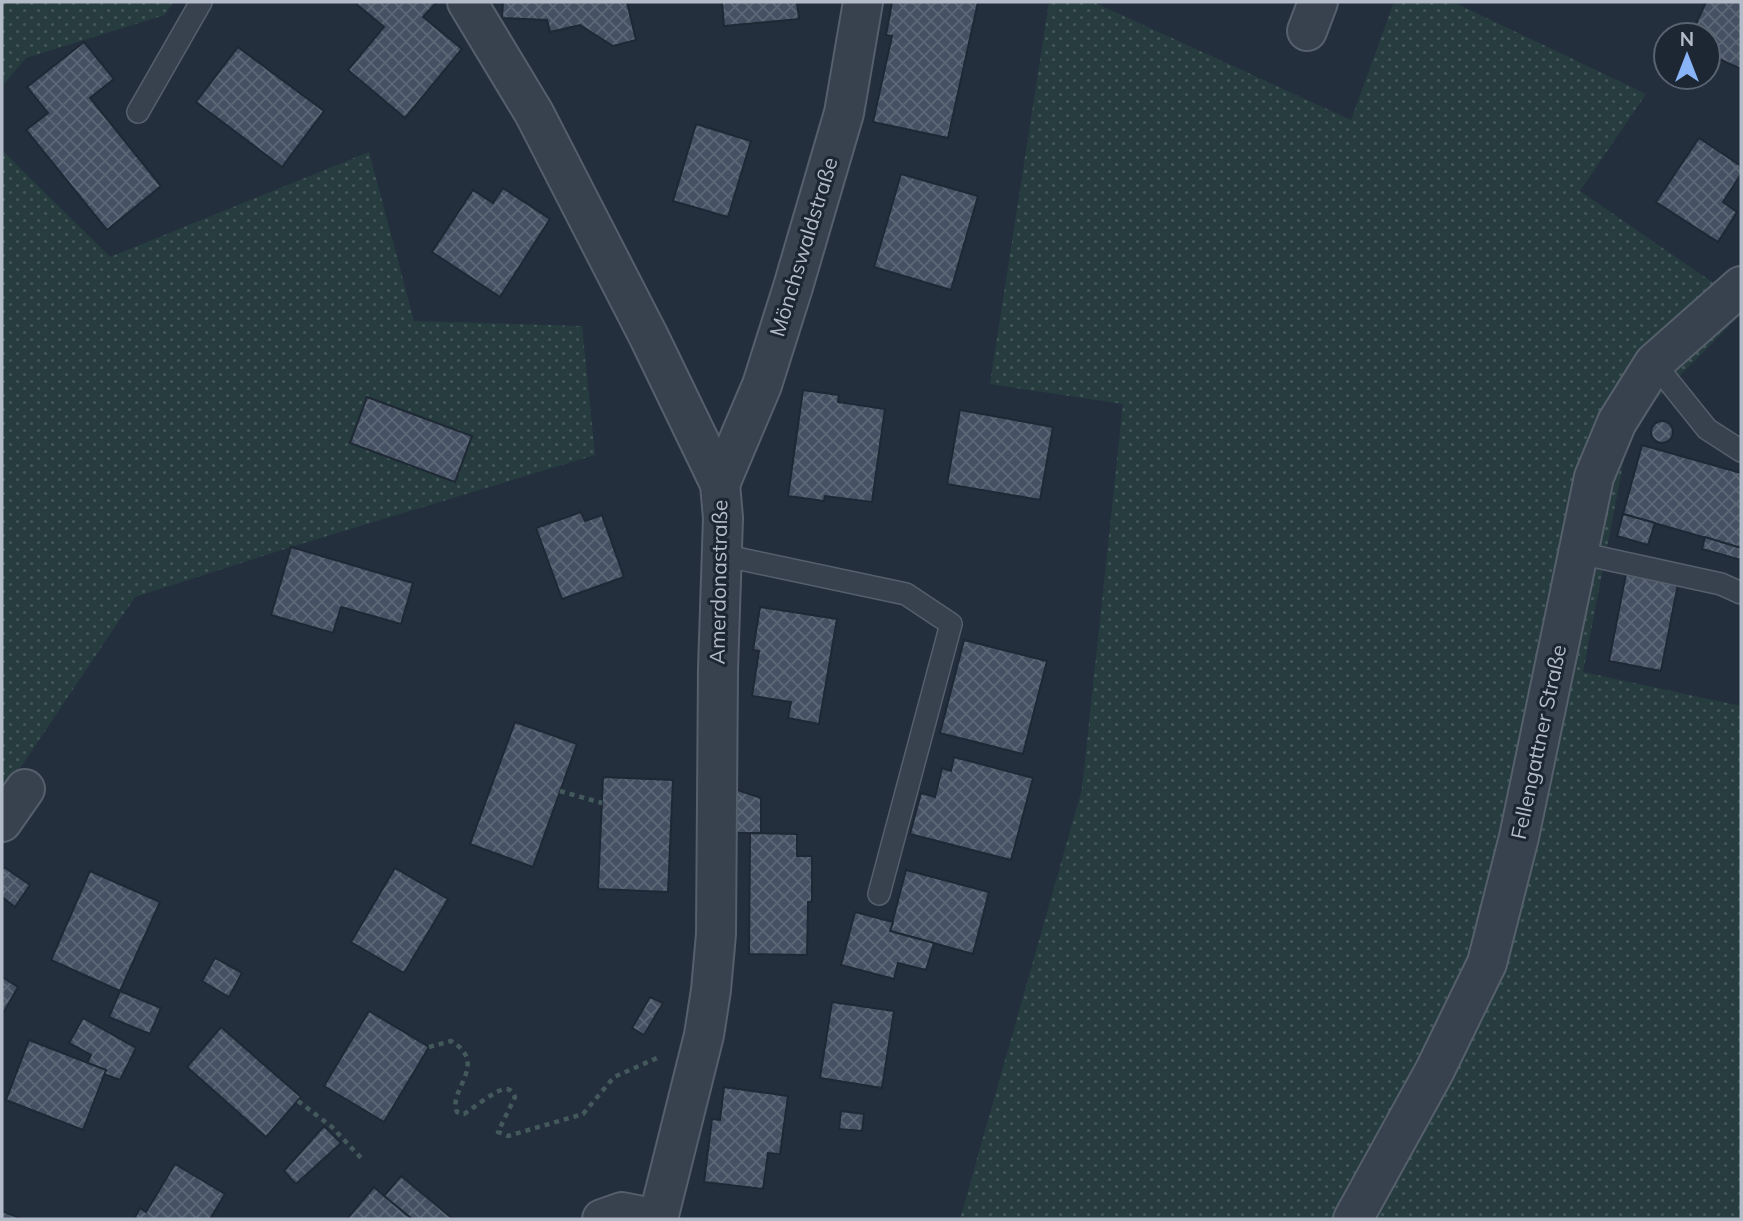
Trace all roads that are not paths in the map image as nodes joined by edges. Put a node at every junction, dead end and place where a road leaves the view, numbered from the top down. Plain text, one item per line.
1 (201, 2) edge
2 (467, 2) edge
3 (863, 2) edge
4 (138, 112) dead end
5 (1741, 286) edge
6 (1654, 363) junction
7 (1741, 451) edge
8 (720, 484) junction
9 (1579, 553) junction
10 (722, 555) junction
11 (1741, 593) edge
12 (25, 789) dead end
13 (2, 822) edge
14 (879, 894) dead end
15 (602, 1219) edge
16 (657, 1219) edge
17 (1353, 1219) edge

1 - 4 lane
2 - 8 street, Amerdonastraße
3 - 8 street, Mönchswaldstraße
5 - 6 street, Fellengattner Straße
6 - 7 lane
6 - 9 street, Fellengattner Straße
8 - 10 street, Amerdonastraße
9 - 11 lane
9 - 17 street, Fellengattner Straße
10 - 14 lane
10 - 16 street, Amerdonastraße
12 - 13 street
15 - 16 street

